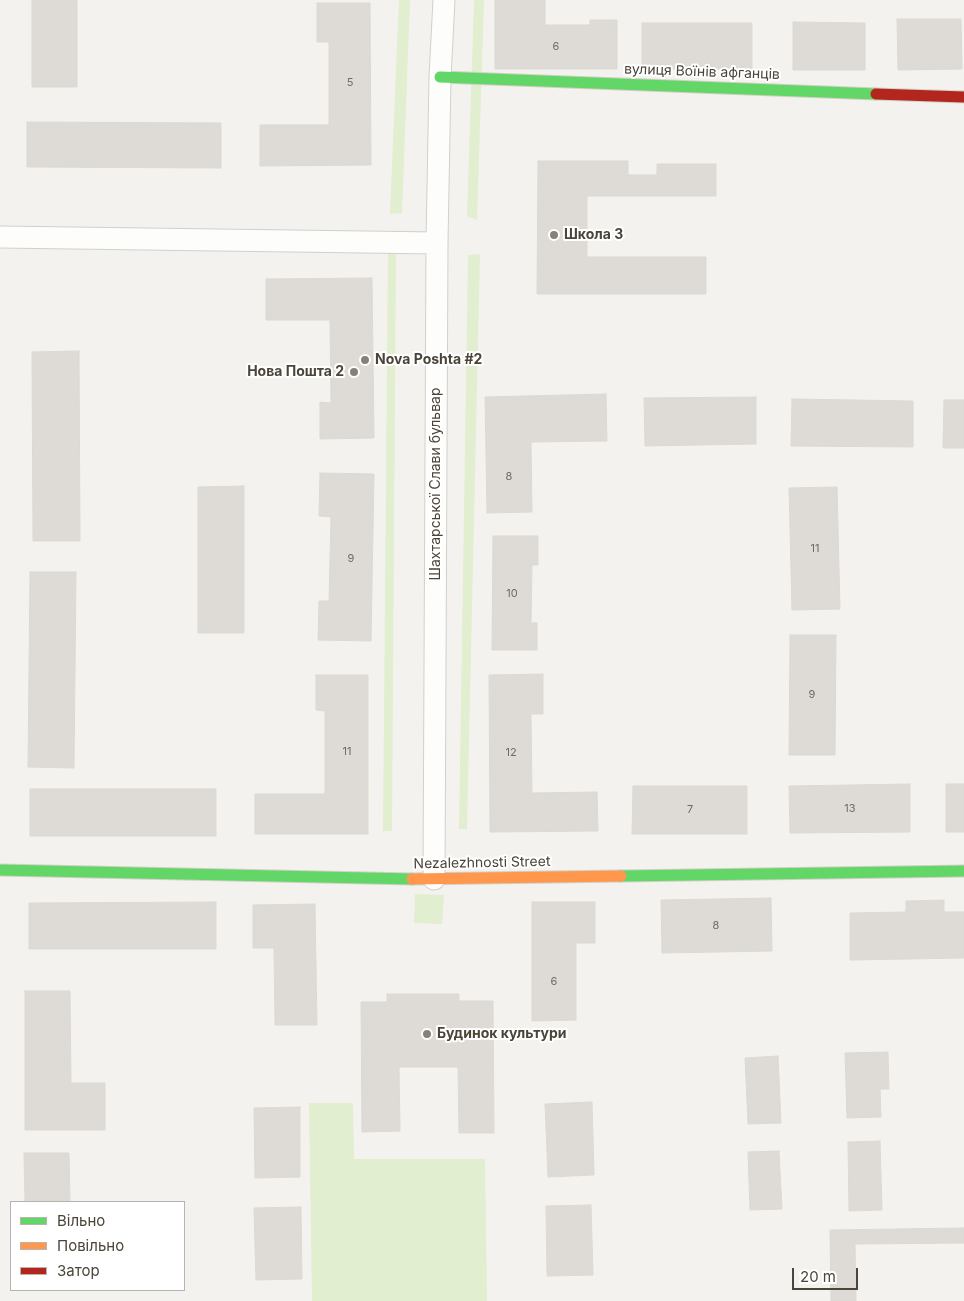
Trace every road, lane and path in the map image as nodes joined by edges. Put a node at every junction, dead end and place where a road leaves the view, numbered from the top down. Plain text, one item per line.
1 (444, 0) edge
2 (440, 78) junction
3 (964, 98) edge
4 (0, 237) edge
5 (437, 243) junction
6 (0, 870) edge
7 (964, 871) edge
8 (434, 879) junction

1 - 2 street, Шахтарської Слави бульвар
2 - 3 street, вулиця Воїнів афганців
2 - 5 street, Шахтарської Слави бульвар
4 - 5 street
5 - 8 street, Шахтарської Слави бульвар
6 - 8 street, Nezalezhnosti Street
7 - 8 street, Nezalezhnosti Street

